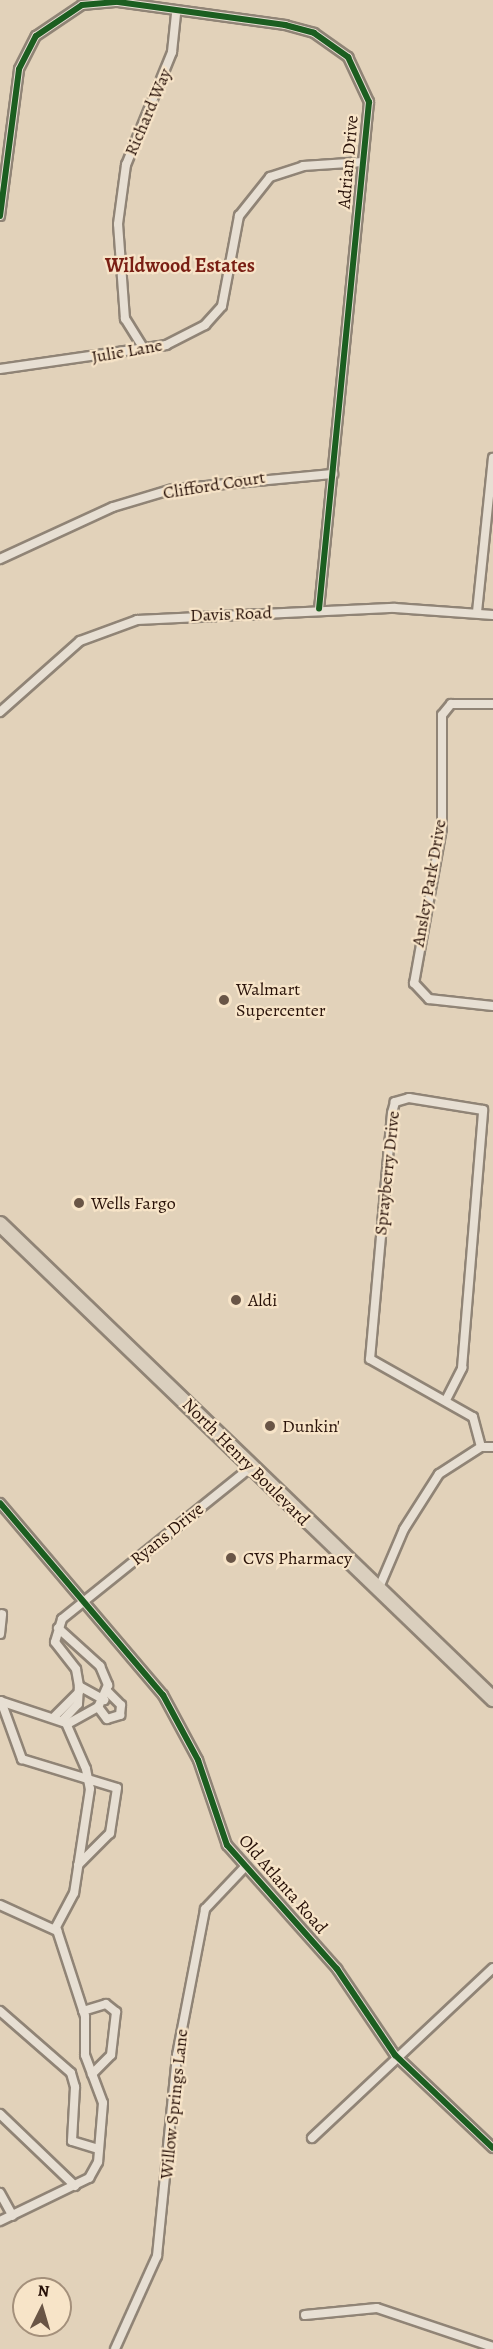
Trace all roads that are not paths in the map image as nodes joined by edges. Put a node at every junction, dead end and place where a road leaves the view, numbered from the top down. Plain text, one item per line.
1 (176, 13) junction
2 (363, 162) junction
3 (0, 216) edge
4 (144, 349) junction
5 (0, 369) edge
6 (493, 458) edge
7 (333, 474) junction
8 (0, 559) edge
9 (319, 609) junction
10 (477, 612) junction
11 (493, 615) edge
12 (493, 704) edge
13 (0, 712) edge
14 (493, 1006) edge
15 (0, 1224) edge
16 (447, 1398) junction
17 (482, 1447) junction
18 (493, 1447) edge
19 (252, 1466) junction
20 (0, 1503) edge
21 (378, 1590) junction
22 (81, 1602) junction
23 (2, 1614) dead end
24 (58, 1628) junction
25 (0, 1634) edge
26 (79, 1689) junction
27 (107, 1691) junction
28 (493, 1699) edge
29 (1, 1701) edge
30 (101, 1704) junction
31 (61, 1721) junction
32 (88, 1778) junction
33 (78, 1865) junction
34 (245, 1867) junction
35 (0, 1905) edge
36 (57, 1931) junction
37 (493, 1968) edge
38 (0, 2011) edge
39 (83, 2011) junction
40 (395, 2055) junction
41 (92, 2074) junction
42 (0, 2114) edge
43 (312, 2138) dead end
44 (493, 2147) edge
45 (99, 2149) junction
46 (75, 2186) junction
47 (0, 2193) edge
48 (13, 2216) junction
49 (0, 2221) edge
50 (305, 2315) dead end
51 (493, 2347) edge
52 (116, 2349) edge

1 - 2 street, Adrian Drive
1 - 3 street, Adrian Drive
1 - 4 street, Richard Way
2 - 4 street, Julie Lane
2 - 7 street, Adrian Drive
4 - 5 street, Julie Lane
6 - 10 street
7 - 8 street, Clifford Court
7 - 9 street, Adrian Drive
9 - 10 street, Davis Road
9 - 13 street, Davis Road
10 - 11 street, Davis Road
12 - 14 street, Ansley Park Drive
15 - 19 highway, North Henry Boulevard
16 - 16 street, Sprayberry Drive
16 - 17 street, Sprayberry Drive
17 - 18 street
17 - 21 street
19 - 21 highway, North Henry Boulevard
19 - 22 street, Ryans Drive
20 - 22 street, Old Atlanta Road
21 - 28 highway, North Henry Boulevard
22 - 24 street, Ryans Drive
22 - 34 street, Old Atlanta Road
23 - 25 street
24 - 26 street
24 - 27 street
26 - 30 street
26 - 31 street
27 - 30 street
27 - 30 street
29 - 31 street
29 - 32 street
30 - 31 street
31 - 32 street
32 - 33 street
32 - 33 street
33 - 36 street
34 - 40 street, Old Atlanta Road
34 - 52 street, Willow Springs Lane
35 - 36 street
36 - 39 street
37 - 40 street
38 - 45 street
39 - 41 street
39 - 41 street
40 - 43 street
40 - 44 street, Old Atlanta Road
41 - 45 street
42 - 46 street
45 - 46 street
46 - 48 street
47 - 48 street
48 - 49 street
50 - 51 street

